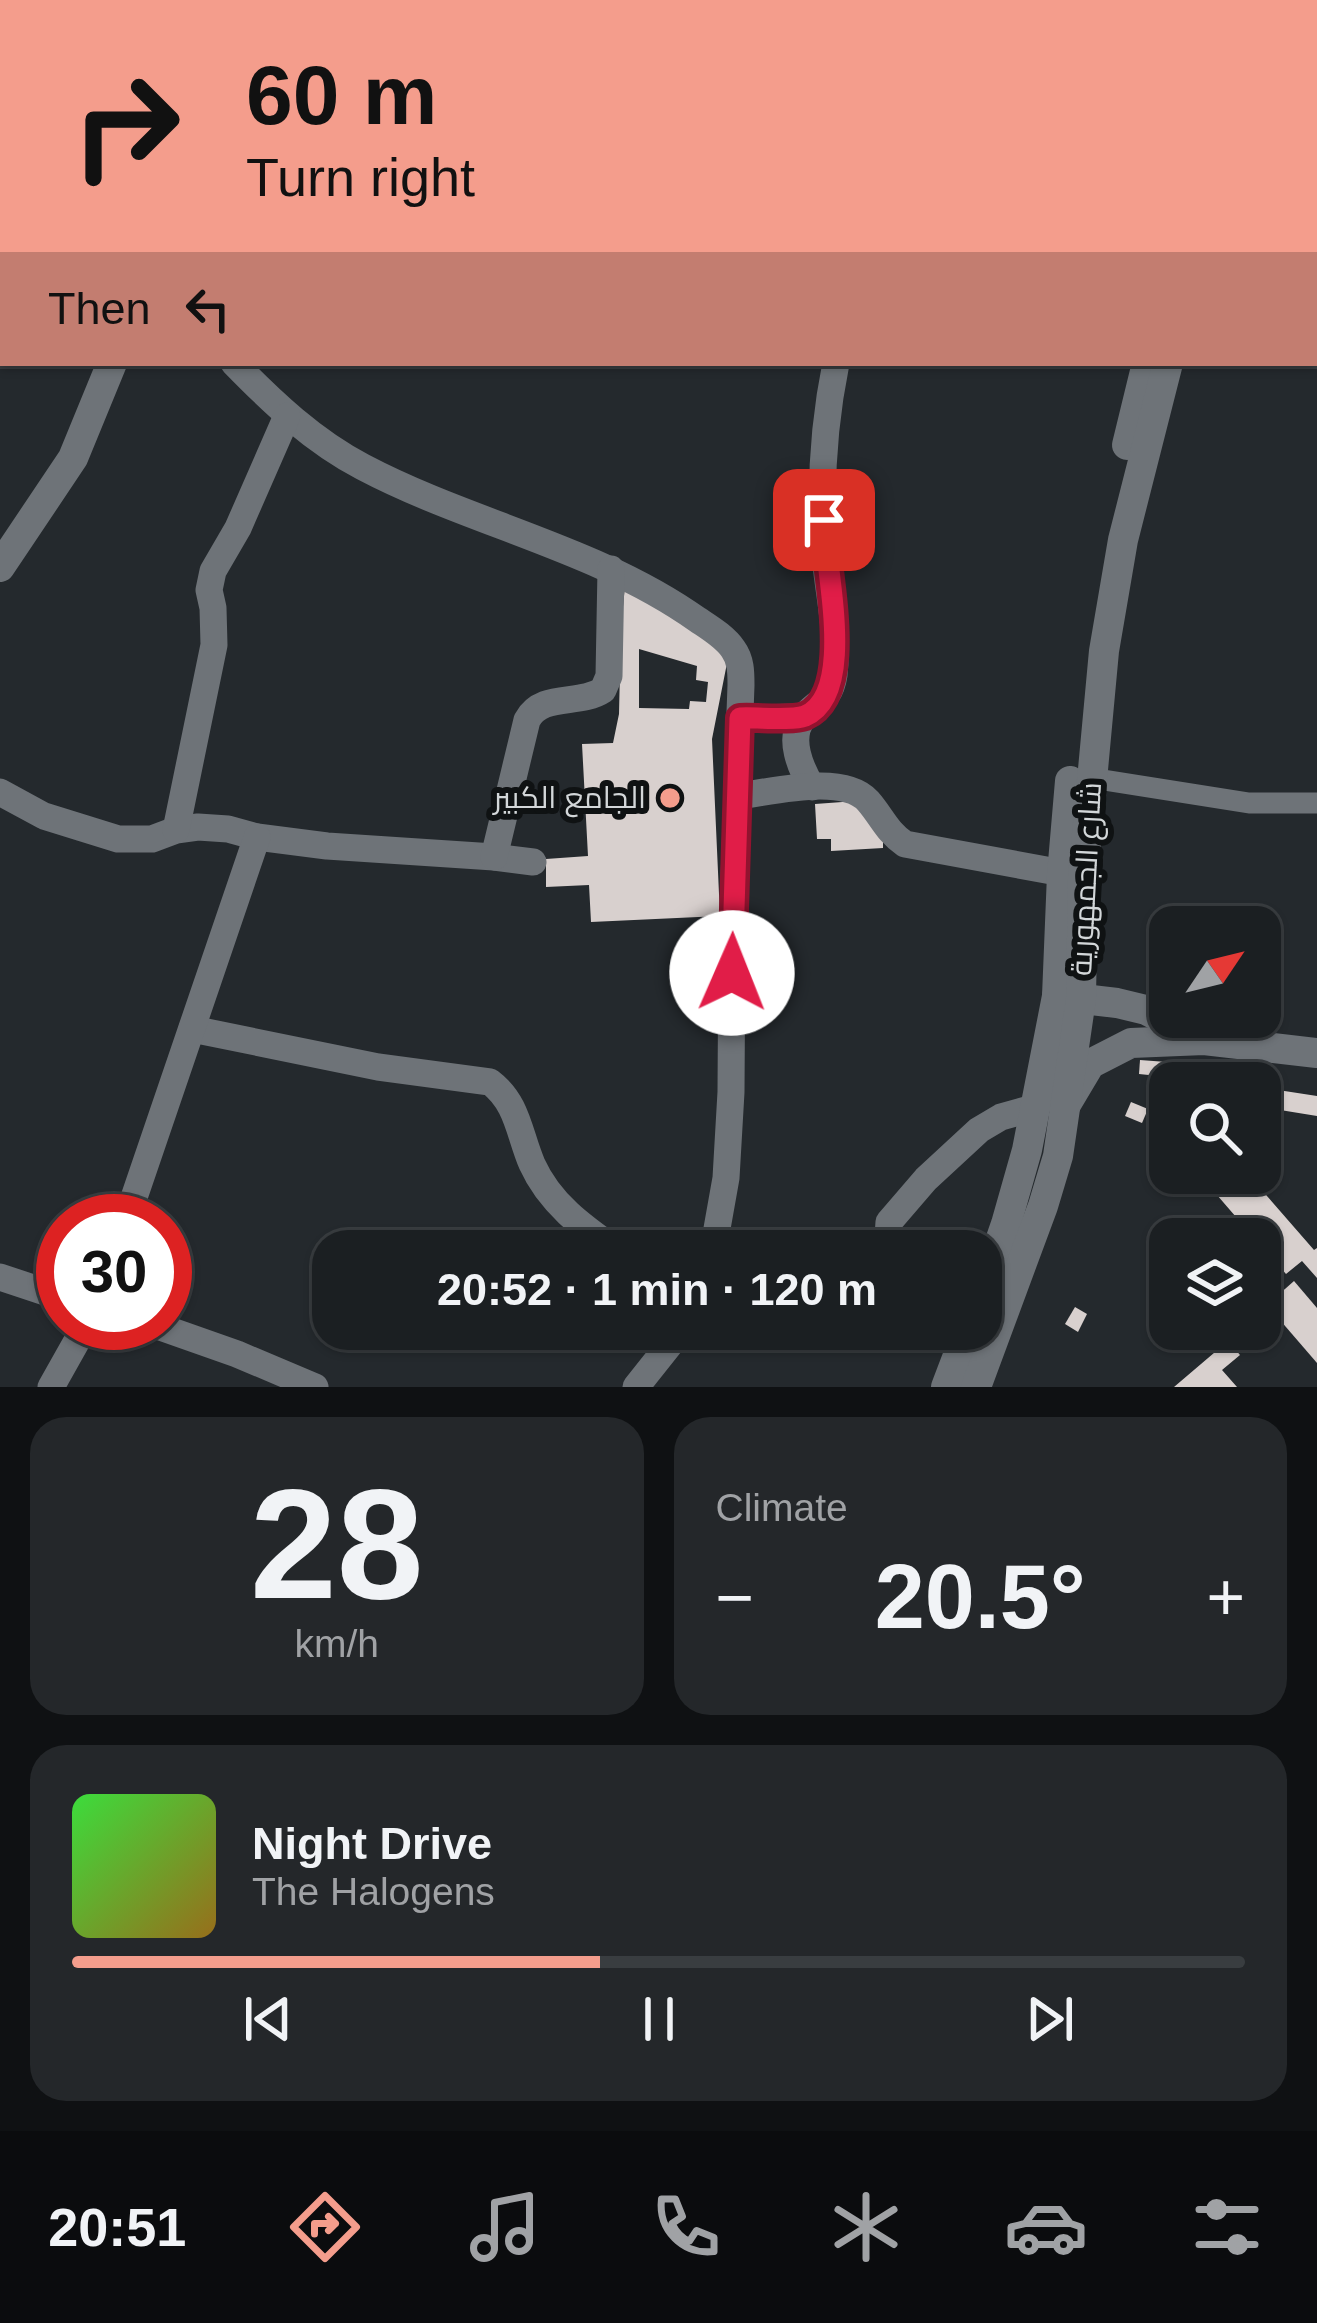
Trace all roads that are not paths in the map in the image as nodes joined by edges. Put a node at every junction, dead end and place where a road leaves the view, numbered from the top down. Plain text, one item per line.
1 (108, 366) edge
2 (237, 366) edge
3 (836, 366) edge
4 (1146, 366) edge
5 (1167, 366) edge
6 (287, 416) junction
7 (0, 567) edge
8 (611, 569) junction
9 (803, 717) junction
10 (740, 718) junction
11 (1091, 778) junction
12 (812, 787) junction
13 (0, 792) edge
14 (738, 796) junction
15 (1317, 802) edge
16 (176, 830) junction
17 (257, 837) junction
18 (494, 857) junction
19 (533, 862) dead end
20 (1072, 875) junction
21 (1069, 998) junction
22 (192, 1029) junction
23 (1204, 1040) junction
24 (1317, 1053) edge
25 (1050, 1108) junction
26 (135, 1194) edge
27 (587, 1230) edge
28 (716, 1230) edge
29 (888, 1230) edge
30 (1002, 1271) edge
31 (0, 1277) edge
32 (36, 1289) edge
33 (192, 1338) edge
34 (72, 1350) edge
35 (665, 1350) edge
36 (960, 1350) edge
37 (981, 1350) edge
38 (51, 1387) edge
39 (315, 1387) edge
40 (636, 1387) edge
41 (946, 1387) edge
42 (976, 1387) edge

1 - 7 main road
2 - 6 street
3 - 9 street
4 - 20 main road, شارع الجمهورية
5 - 11 main road, شارع الجمهورية
6 - 8 street
6 - 16 street
8 - 10 street
8 - 18 street
9 - 10 street
9 - 12 street
10 - 14 street
11 - 15 street
11 - 20 main road, شارع الجمهورية
12 - 14 street
12 - 20 street
13 - 16 street
14 - 28 street
16 - 17 street
17 - 18 street
17 - 22 street
18 - 19 street
20 - 21 main road, شارع الجمهورية
21 - 23 main road
21 - 25 main road, شارع الجمهورية
22 - 26 street
22 - 27 street
23 - 24 main road
23 - 25 main road
25 - 29 street
25 - 30 main road, شارع الجمهورية
31 - 32 street
33 - 39 street
34 - 38 street
35 - 40 street
36 - 41 main road
37 - 42 main road, شارع الجمهورية

